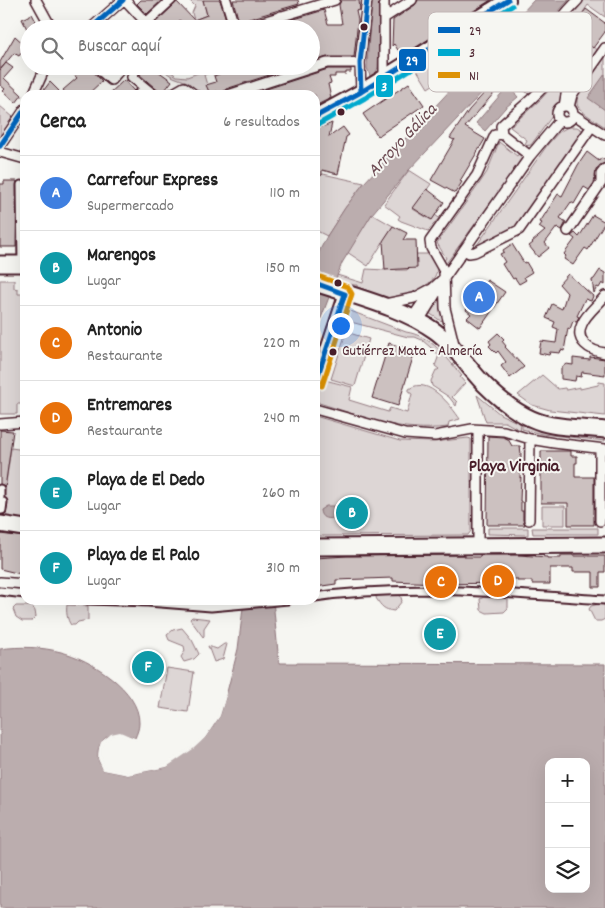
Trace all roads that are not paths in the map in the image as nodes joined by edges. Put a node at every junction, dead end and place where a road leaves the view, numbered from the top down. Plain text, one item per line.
1 (36, 0) edge
2 (124, 0) edge
3 (171, 0) edge
4 (226, 0) edge
5 (335, 0) edge
6 (366, 0) edge
7 (384, 0) edge
8 (412, 0) edge
9 (508, 0) edge
10 (578, 0) edge
11 (306, 4) edge
12 (489, 12) edge
13 (568, 12) edge
14 (281, 16) junction
15 (384, 18) junction
16 (47, 20) edge
17 (101, 20) edge
18 (143, 20) edge
19 (154, 20) edge
20 (232, 20) edge
21 (268, 20) edge
22 (282, 20) edge
23 (605, 48) edge
24 (428, 50) edge
25 (360, 63) junction
26 (320, 64) edge
27 (592, 66) edge
28 (42, 75) edge
29 (107, 75) edge
30 (115, 75) edge
31 (133, 75) edge
32 (280, 75) edge
33 (384, 78) junction
34 (144, 88) joint
35 (34, 90) edge
36 (147, 90) edge
37 (241, 90) edge
38 (361, 92) junction
39 (538, 92) edge
40 (568, 92) edge
41 (574, 92) edge
42 (569, 109) junction
43 (320, 114) edge
44 (20, 116) edge
45 (592, 126) junction
46 (502, 134) junction
47 (605, 134) edge
48 (0, 146) edge
49 (0, 152) edge
50 (530, 156) junction
51 (20, 158) edge
52 (605, 169) edge
53 (568, 231) dead end
54 (464, 250) junction
55 (0, 264) edge
56 (20, 264) edge
57 (445, 277) junction
58 (320, 285) edge
59 (338, 291) junction
60 (605, 296) edge
61 (378, 305) junction
62 (416, 320) junction
63 (455, 348) junction
64 (605, 353) edge
65 (320, 364) edge
66 (320, 410) edge
67 (20, 422) edge
68 (0, 424) edge
69 (478, 430) junction
70 (605, 430) edge
71 (530, 439) junction
72 (602, 449) edge
73 (0, 489) edge
74 (0, 496) edge
75 (0, 502) edge
76 (0, 510) edge
77 (530, 520) dead end
78 (600, 521) dead end
79 (0, 524) edge
80 (20, 527) edge
81 (478, 545) junction
82 (605, 545) edge
83 (320, 547) edge
84 (0, 582) edge
85 (20, 584) edge
86 (0, 591) edge
87 (20, 593) edge
88 (320, 596) edge
89 (605, 600) edge
90 (187, 605) edge
91 (234, 605) edge

1 - 16 street
2 - 17 street
2 - 18 street
3 - 19 street
4 - 20 street
5 - 11 street
6 - 25 street
7 - 15 street
8 - 15 street
9 - 12 main road
10 - 13 street
11 - 14 street
14 - 21 street
14 - 22 street
15 - 33 street
23 - 27 street
24 - 33 main road
25 - 26 street
25 - 38 street
28 - 35 street
29 - 30 street
31 - 34 street
32 - 37 street
33 - 38 main road
34 - 36 street
38 - 43 main road
39 - 46 street
40 - 42 street
41 - 42 street
42 - 45 street
42 - 50 street
44 - 48 street
45 - 47 street
45 - 54 street
46 - 50 street
46 - 57 street
49 - 51 street
50 - 54 street
52 - 53 street
54 - 57 street
55 - 56 main road
57 - 61 street
57 - 62 street
57 - 63 street
58 - 59 main road
59 - 61 main road
59 - 65 street
60 - 64 street
61 - 62 main road
62 - 63 main road
63 - 70 main road
66 - 69 street
67 - 68 street
69 - 71 street
69 - 81 street
71 - 72 street
71 - 77 street
72 - 78 street
73 - 74 street
75 - 76 street
79 - 80 main road
81 - 82 main road
81 - 83 main road
84 - 85 street
86 - 87 street
88 - 89 street
90 - 91 street

